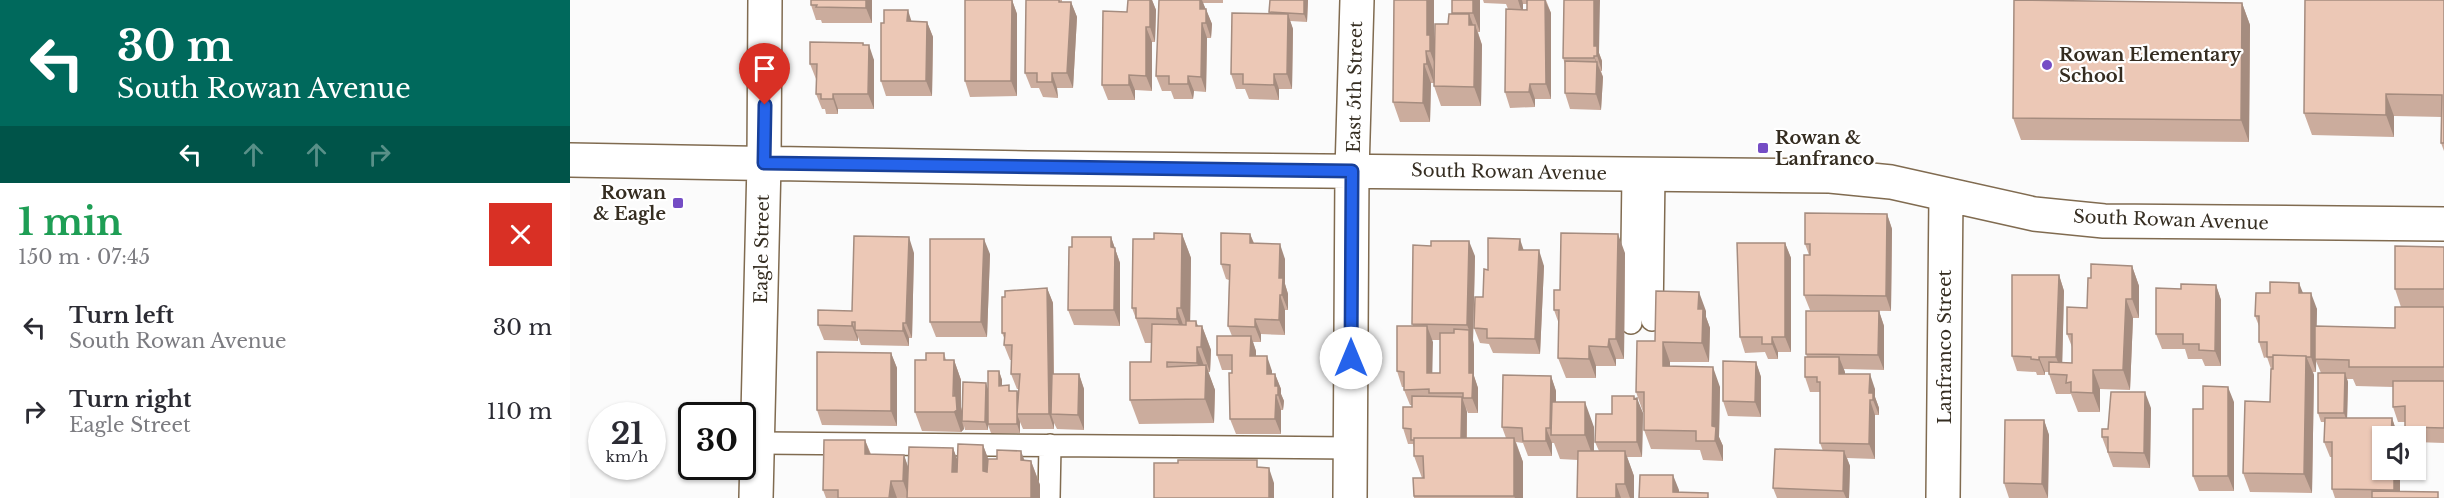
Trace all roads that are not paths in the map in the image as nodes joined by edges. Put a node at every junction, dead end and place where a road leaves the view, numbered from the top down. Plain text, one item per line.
1 (765, 0) edge
2 (1357, 0) edge
3 (570, 160) edge
4 (764, 163) junction
5 (1352, 171) junction
6 (1644, 174) junction
7 (1946, 195) junction
8 (2444, 224) edge
9 (1652, 320) dead end
10 (1631, 323) dead end
11 (757, 443) junction
12 (1050, 445) junction
13 (1351, 448) junction
14 (756, 498) edge
15 (1049, 498) edge
16 (1350, 498) edge
17 (1944, 498) edge

1 - 4 street, Eagle Street
2 - 5 street, East 5th Street
3 - 4 street, South Rowan Avenue
4 - 5 street, South Rowan Avenue
4 - 11 street, Eagle Street
5 - 6 street, South Rowan Avenue
5 - 13 street, East 5th Street
6 - 7 street, South Rowan Avenue
6 - 9 lane
6 - 10 lane
7 - 8 street, South Rowan Avenue
7 - 17 street, Lanfranco Street
11 - 12 lane
11 - 14 street, Eagle Street
12 - 13 lane
12 - 15 lane
13 - 16 street, East 5th Street

